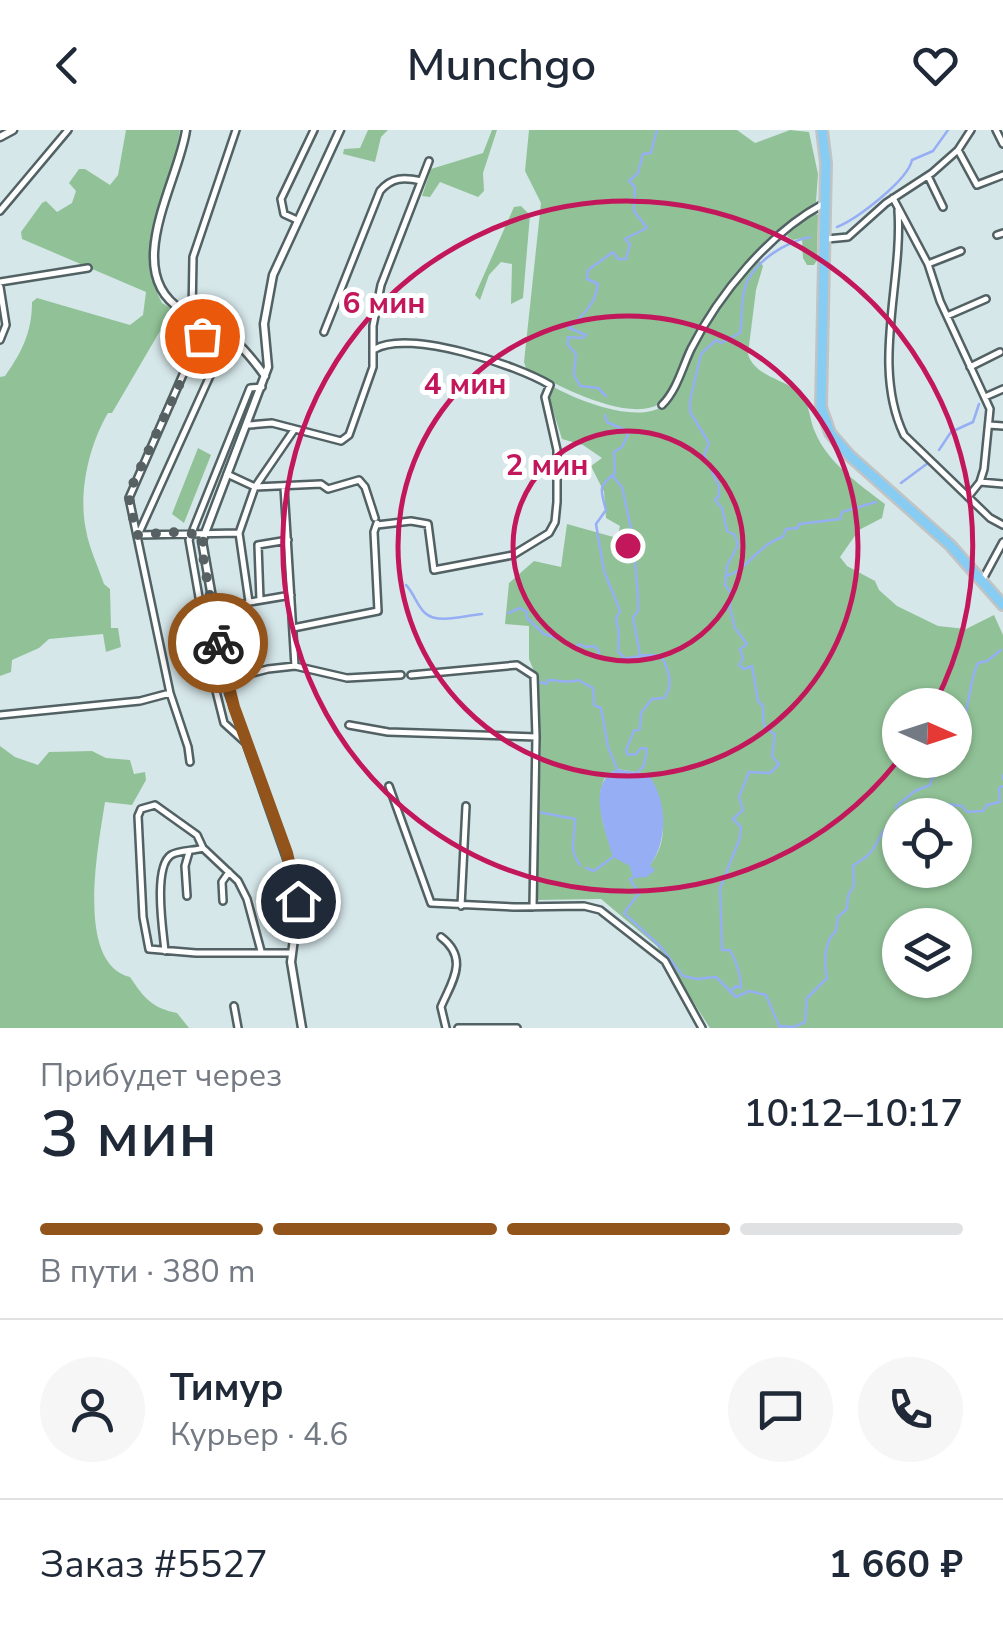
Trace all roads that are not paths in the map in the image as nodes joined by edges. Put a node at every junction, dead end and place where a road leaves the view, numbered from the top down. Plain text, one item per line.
1 (13, 130) edge
2 (68, 130) edge
3 (186, 130) edge
4 (236, 130) edge
5 (314, 130) edge
6 (340, 130) edge
7 (822, 130) edge
8 (972, 130) edge
9 (996, 130) edge
10 (0, 137) edge
11 (1003, 144) edge
12 (958, 150) junction
13 (429, 161) dead end
14 (1003, 175) edge
15 (928, 176) junction
16 (421, 182) junction
17 (893, 198) junction
18 (826, 202) junction
19 (943, 208) dead end
20 (898, 210) junction
21 (0, 211) edge
22 (297, 220) junction
23 (825, 238) junction
24 (960, 250) dead end
25 (928, 264) junction
26 (88, 268) dead end
27 (0, 285) edge
28 (986, 300) dead end
29 (2, 308) edge
30 (192, 315) junction
31 (948, 316) junction
32 (206, 322) junction
33 (324, 332) dead end
34 (232, 338) junction
35 (0, 340) edge
36 (375, 349) junction
37 (1000, 352) dead end
38 (970, 366) junction
39 (265, 376) junction
40 (262, 387) junction
41 (1003, 389) edge
42 (985, 397) junction
43 (662, 405) dead end
44 (249, 425) junction
45 (990, 426) junction
46 (1003, 426) edge
47 (294, 429) junction
48 (227, 474) junction
49 (980, 482) junction
50 (1003, 484) edge
51 (284, 487) junction
52 (255, 488) junction
53 (968, 498) junction
54 (376, 522) junction
55 (1003, 524) edge
56 (240, 533) junction
57 (194, 534) junction
58 (138, 535) junction
59 (203, 535) junction
60 (288, 540) junction
61 (1003, 542) edge
62 (983, 579) junction
63 (291, 595) junction
64 (260, 600) junction
65 (249, 602) junction
66 (1003, 605) edge
67 (212, 608) junction
68 (293, 628) junction
69 (210, 666) dead end
70 (295, 666) junction
71 (411, 674) dead end
72 (401, 676) dead end
73 (213, 679) dead end
74 (226, 680) junction
75 (170, 692) junction
76 (0, 715) edge
77 (349, 725) dead end
78 (536, 737) junction
79 (248, 745) junction
80 (190, 762) dead end
81 (389, 786) dead end
82 (466, 806) dead end
83 (203, 848) junction
84 (189, 852) junction
85 (228, 872) junction
86 (187, 896) dead end
87 (223, 901) dead end
88 (462, 906) junction
89 (533, 907) junction
90 (440, 937) dead end
91 (165, 951) junction
92 (261, 952) junction
93 (290, 953) junction
94 (234, 1006) dead end
95 (238, 1028) edge
96 (302, 1028) edge
97 (446, 1028) edge
98 (458, 1028) edge
99 (517, 1028) edge
100 (702, 1028) edge

1 - 10 main road
2 - 21 street
3 - 30 main road
4 - 30 street
5 - 22 street
6 - 22 main road
7 - 18 main road
8 - 12 street
9 - 11 street
12 - 14 street
12 - 15 street
13 - 16 street
15 - 17 street
15 - 19 street
16 - 33 street
16 - 36 street
17 - 20 street
17 - 23 street
18 - 23 main road
18 - 43 street
20 - 25 street
20 - 53 street
22 - 39 main road
23 - 62 main road
24 - 25 street
25 - 31 street
26 - 27 street
27 - 29 street
28 - 31 street
29 - 35 street
30 - 32 main road
31 - 38 street
32 - 34 main road
32 - 58 street
34 - 39 main road
34 - 58 street
36 - 47 street
36 - 54 street
37 - 38 street
38 - 42 street
39 - 40 main road
40 - 44 main road
40 - 57 street
41 - 42 street
42 - 45 street
44 - 47 street
44 - 48 main road
45 - 46 street
45 - 49 street
47 - 52 street
48 - 52 street
48 - 59 main road
49 - 50 street
49 - 53 street
51 - 52 street
51 - 54 street
51 - 60 street
52 - 56 street
53 - 55 street
54 - 68 street
56 - 59 street
56 - 65 street
57 - 58 street
57 - 59 street
57 - 69 street
58 - 75 street
59 - 67 main road
60 - 63 street
60 - 64 street
61 - 62 street
62 - 66 main road
63 - 64 street
63 - 68 street
64 - 65 street
65 - 67 street
67 - 74 main road
68 - 70 street
70 - 72 street
70 - 74 street
71 - 78 street
73 - 79 street
74 - 79 main road
75 - 76 street
75 - 80 street
77 - 78 street
78 - 89 street
79 - 93 main road
81 - 88 street
82 - 88 street
83 - 84 street
83 - 85 street
83 - 91 street
84 - 86 street
84 - 91 street
85 - 87 street
85 - 92 street
88 - 89 street
89 - 100 street
90 - 97 street
91 - 92 street
92 - 93 street
93 - 96 main road
94 - 95 street
98 - 99 street

